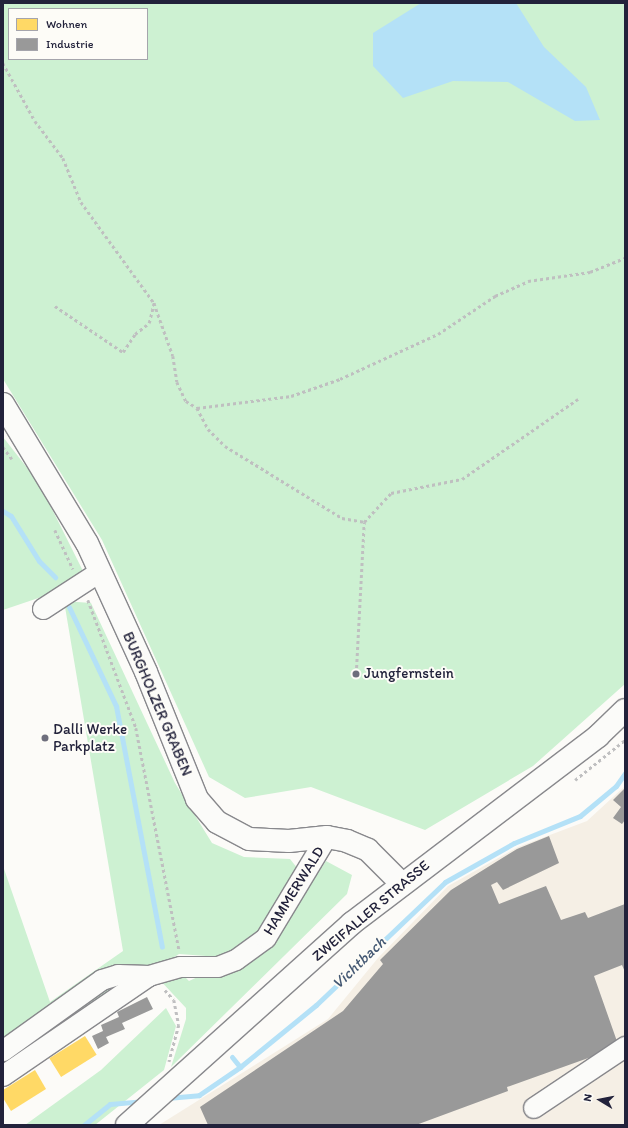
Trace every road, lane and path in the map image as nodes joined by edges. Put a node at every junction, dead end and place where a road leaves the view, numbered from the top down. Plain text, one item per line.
1 (3, 63) edge
2 (625, 258) edge
3 (154, 303) junction
4 (55, 306) dead end
5 (578, 399) dead end
6 (3, 404) edge
7 (197, 408) junction
8 (3, 447) edge
9 (17, 465) dead end
10 (364, 522) junction
11 (52, 524) dead end
12 (100, 572) junction
13 (80, 585) junction
14 (43, 608) dead end
15 (356, 674) dead end
16 (625, 710) edge
17 (625, 740) edge
18 (573, 781) dead end
19 (327, 837) junction
20 (401, 883) junction
21 (181, 967) junction
22 (148, 976) junction
23 (625, 1047) edge
24 (3, 1051) edge
25 (3, 1076) edge
26 (164, 1094) junction
27 (534, 1108) dead end
28 (132, 1121) edge

1 - 3 path
2 - 7 path
3 - 4 path
3 - 7 path
5 - 10 path
6 - 12 main road, BURGHOLZER GRABEN
7 - 10 path
8 - 9 path
10 - 15 path
11 - 13 path
12 - 13 street
12 - 19 main road, BURGHOLZER GRABEN
13 - 14 street
13 - 21 path
16 - 20 main road, ZWEIFALLER STRASSE
17 - 18 path
19 - 20 main road, BURGHOLZER GRABEN
19 - 21 street, HAMMERWALD
20 - 26 main road, ZWEIFALLER STRASSE
21 - 22 street, HAMMERWALD
22 - 24 street, HAMMERWALD
22 - 25 street, HAMMERWALD
22 - 26 path
23 - 27 street
26 - 28 main road, ZWEIFALLER STRASSE

